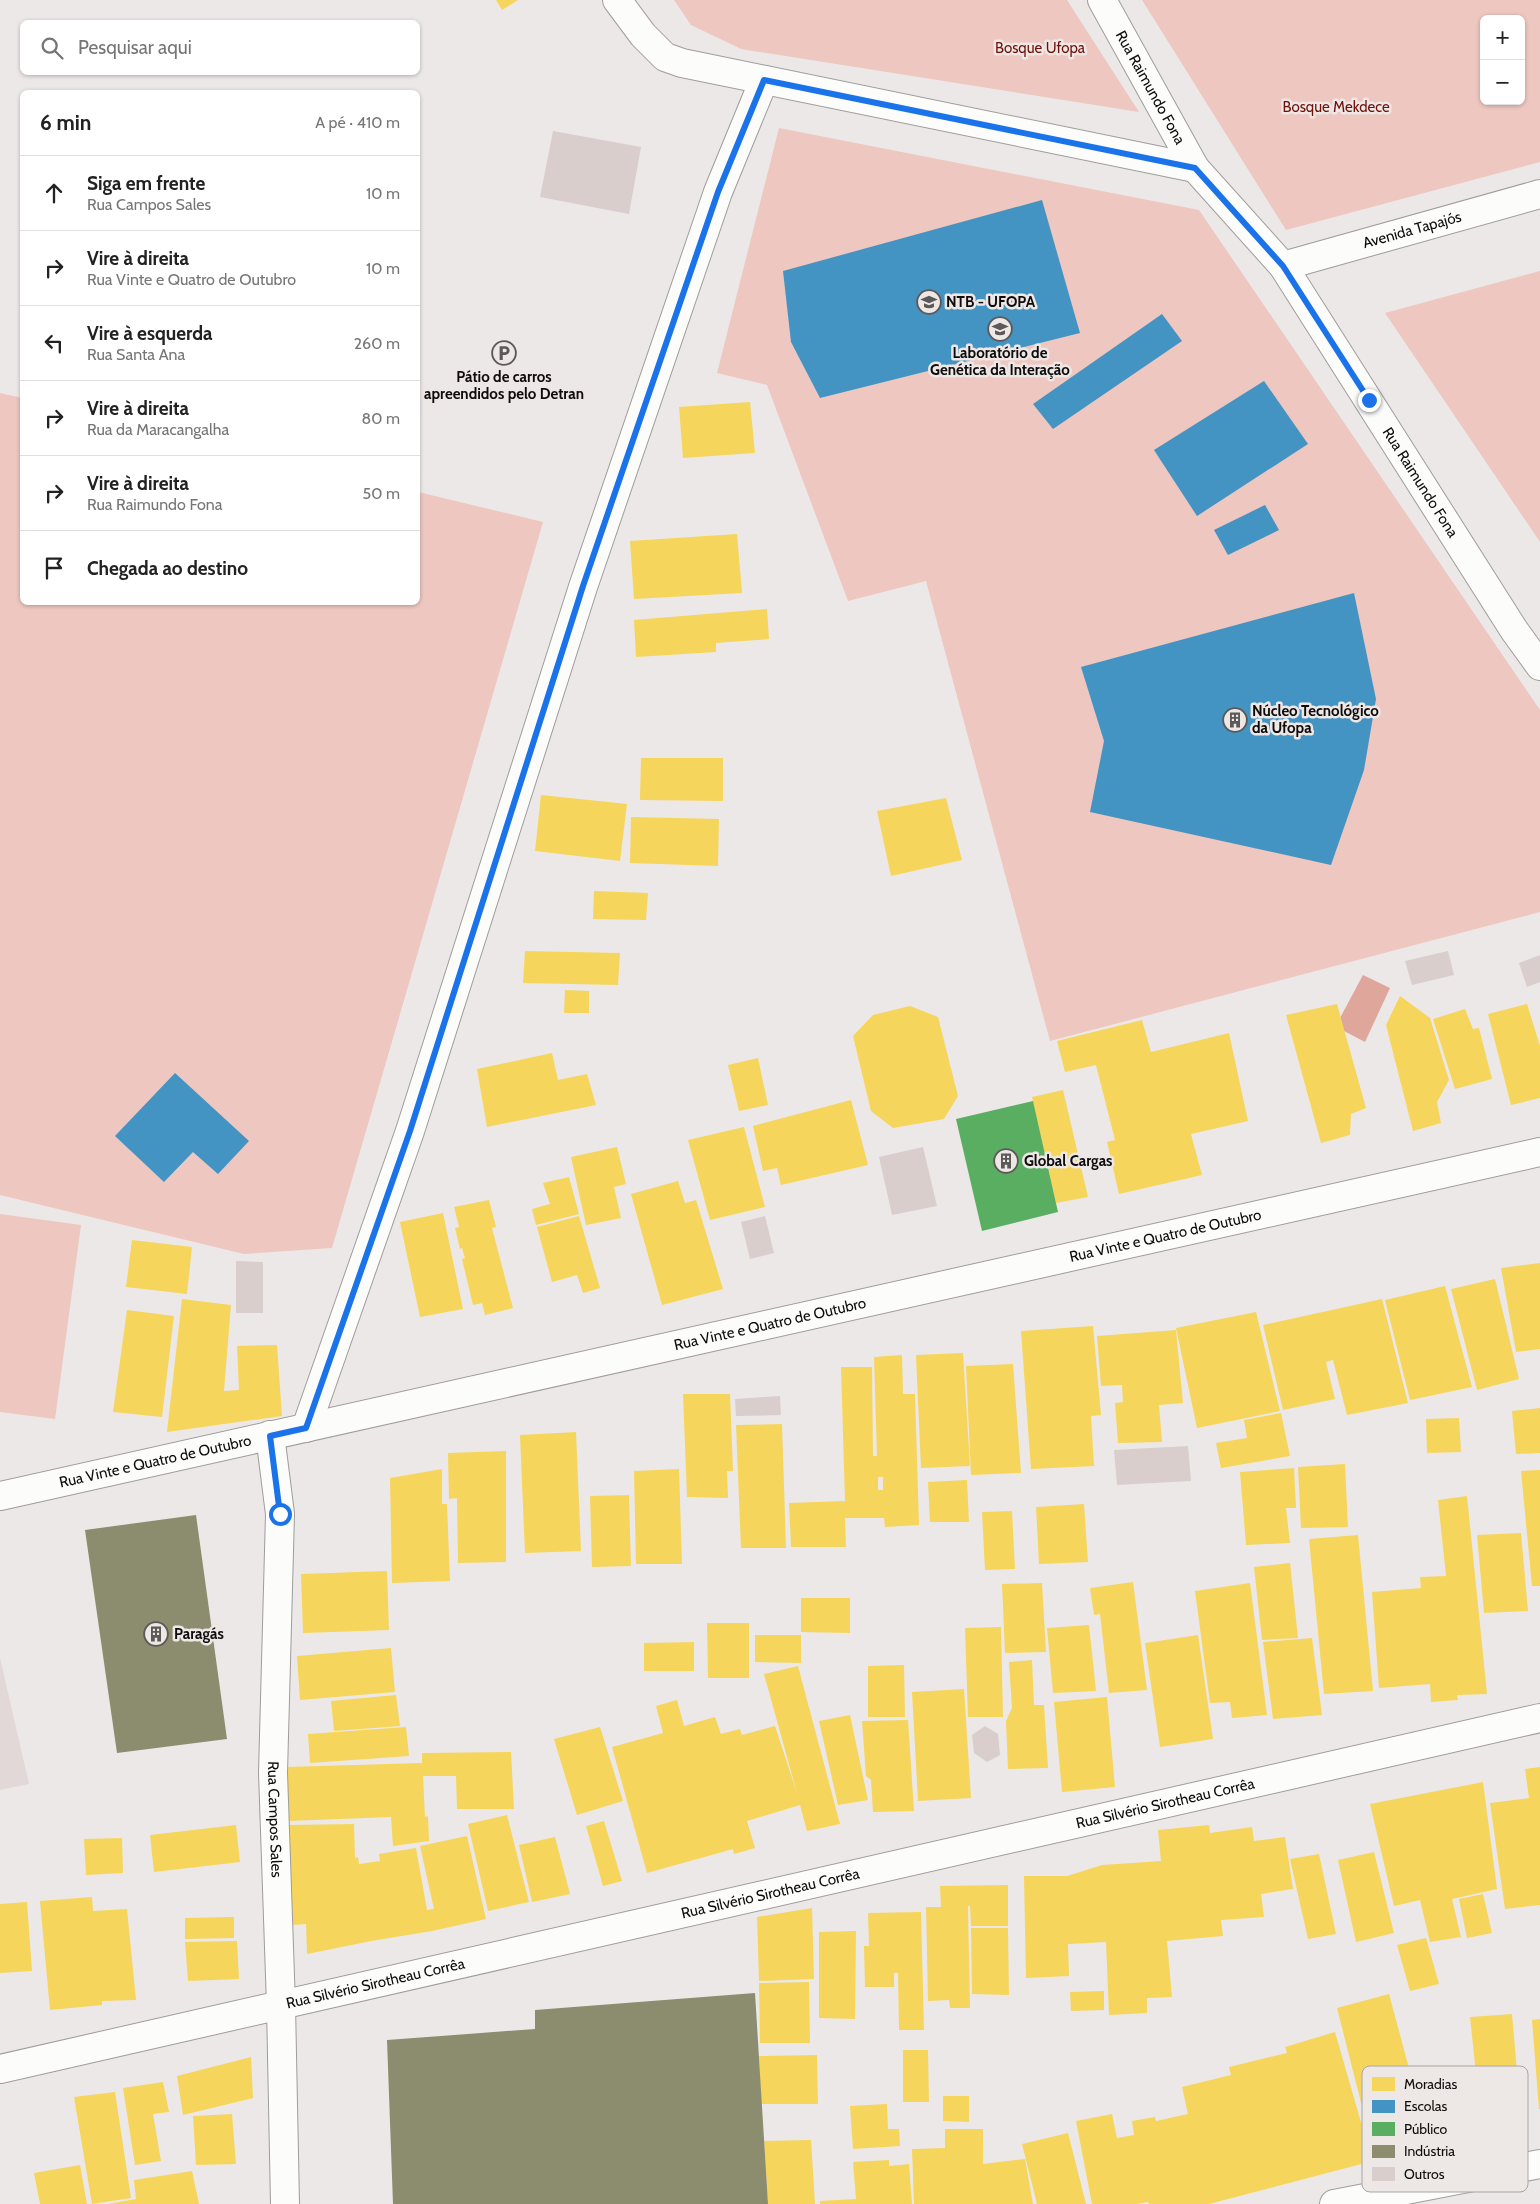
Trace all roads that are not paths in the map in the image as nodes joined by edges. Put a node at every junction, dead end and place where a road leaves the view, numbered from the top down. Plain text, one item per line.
1 (617, 0) edge
2 (1102, 0) edge
3 (764, 80) junction
4 (1195, 168) junction
5 (1540, 194) edge
6 (1283, 266) junction
7 (1540, 666) edge
8 (1540, 1152) edge
9 (306, 1428) junction
10 (270, 1436) junction
11 (0, 1496) edge
12 (1540, 1718) edge
13 (281, 2005) junction
14 (0, 2069) edge
15 (1396, 2192) edge
16 (285, 2204) edge
17 (1334, 2204) edge

1 - 3 street
2 - 4 street, Rua Raimundo Fona
3 - 4 street
3 - 9 street
4 - 6 street, Rua Raimundo Fona
5 - 6 street, Avenida Tapajós
6 - 7 street, Rua Raimundo Fona
8 - 9 street, Rua Vinte e Quatro de Outubro
9 - 10 street, Rua Vinte e Quatro de Outubro
10 - 11 street, Rua Vinte e Quatro de Outubro
10 - 13 street, Rua Campos Sales
12 - 13 street, Rua Silvério Sirotheau Corrêa
13 - 14 street, Rua Silvério Sirotheau Corrêa
13 - 16 street, Rua Campos Sales
15 - 17 street

